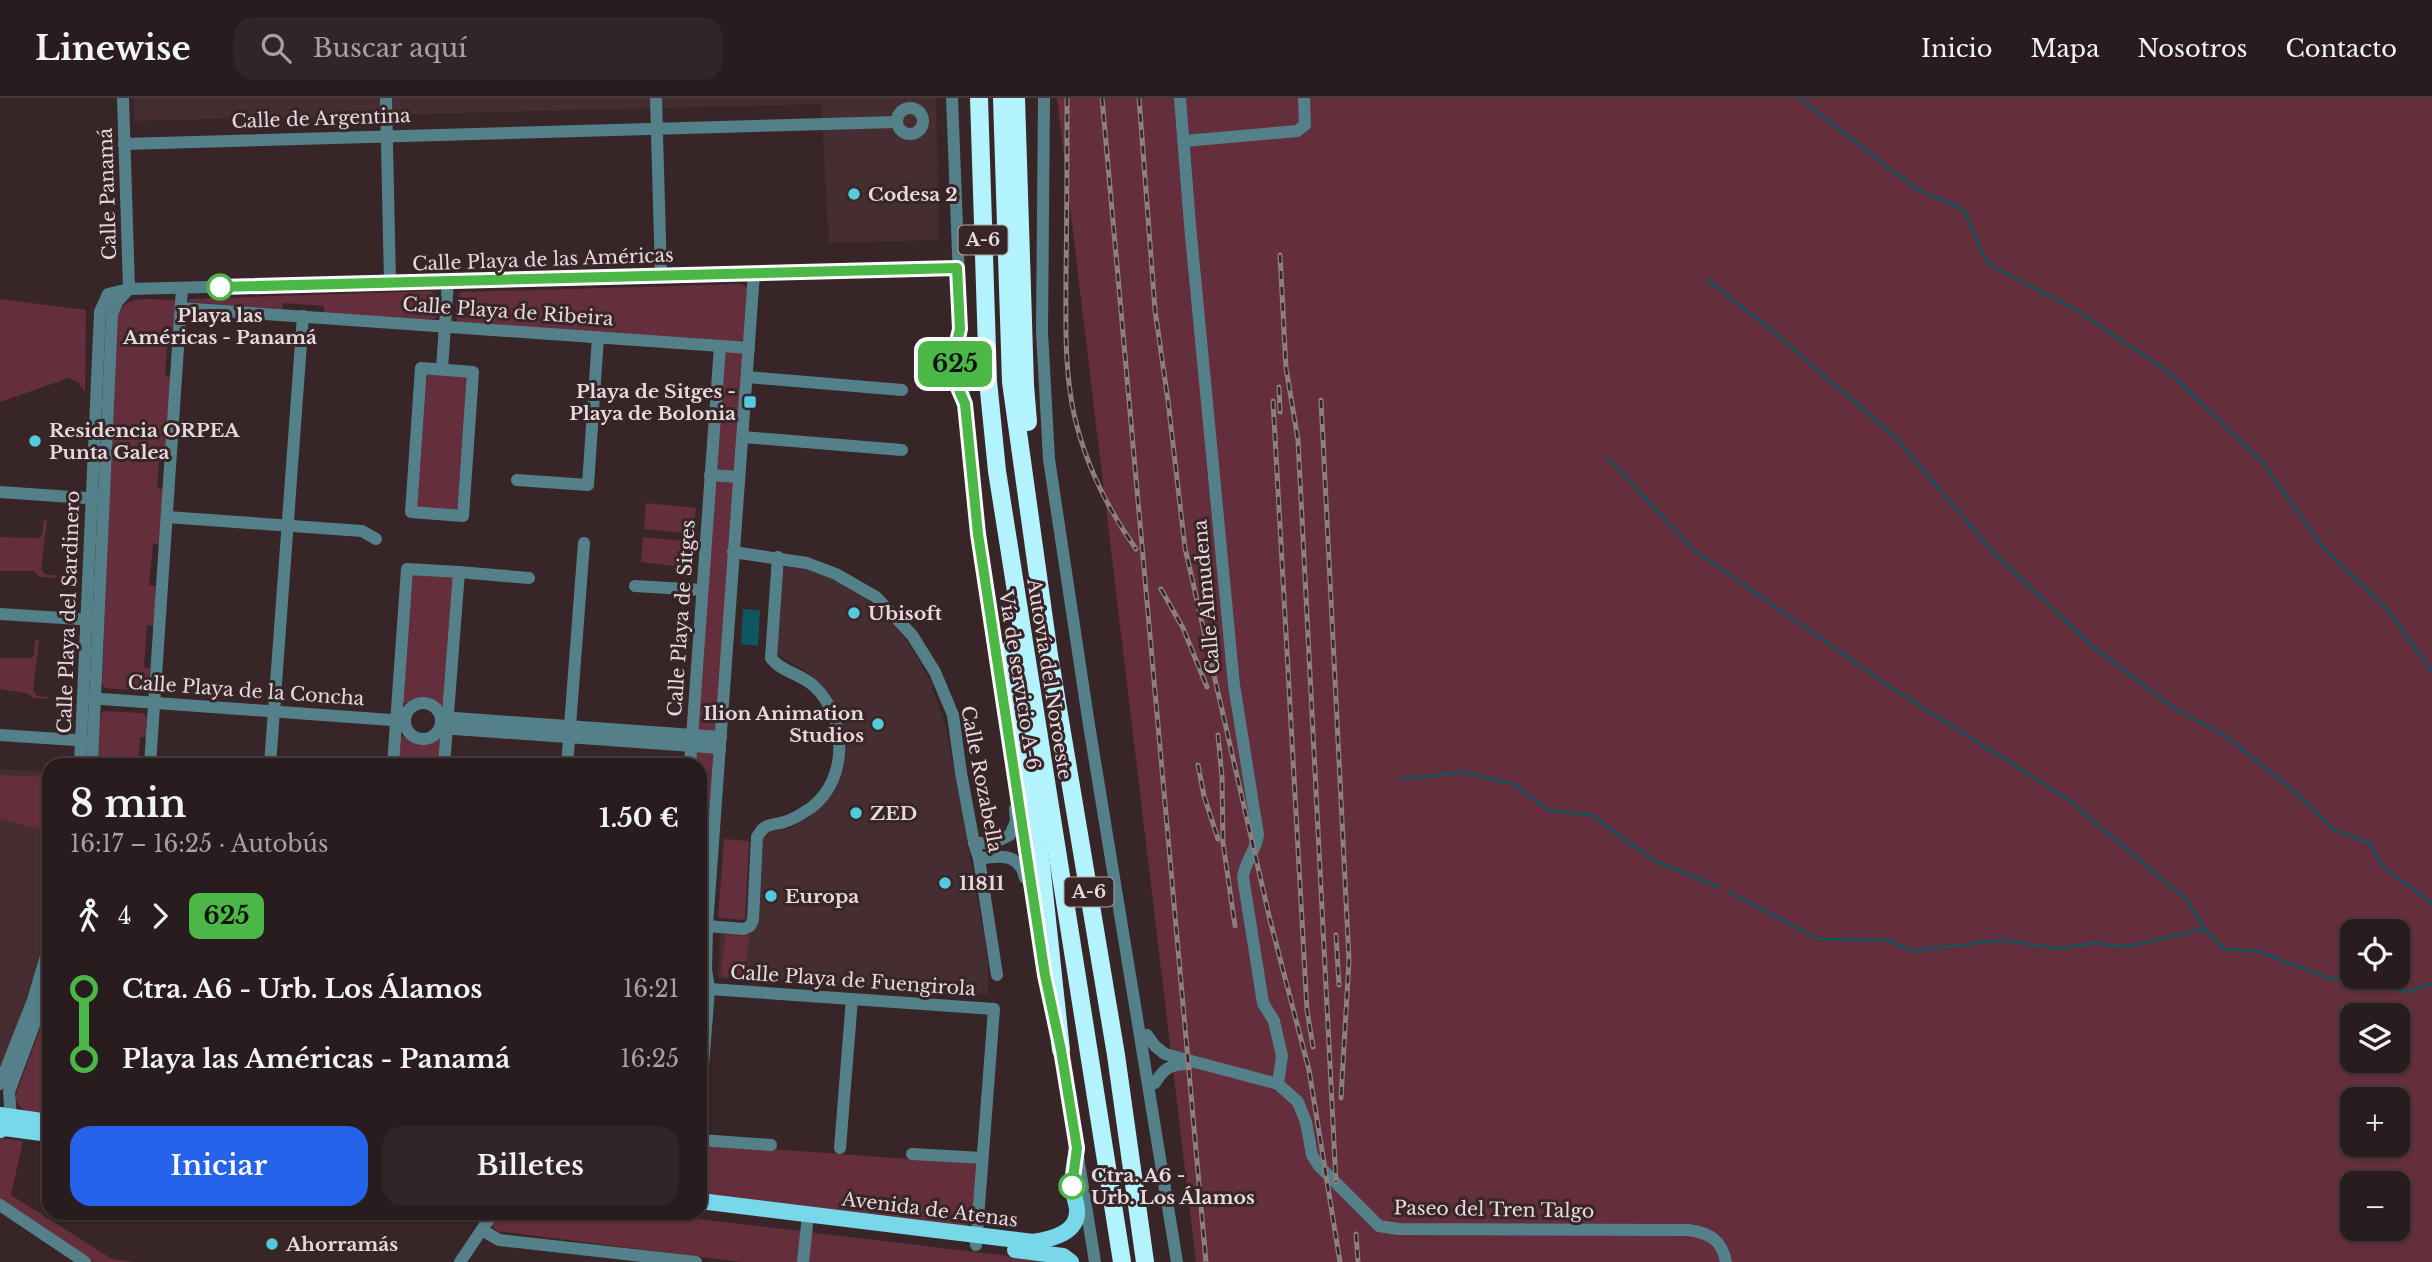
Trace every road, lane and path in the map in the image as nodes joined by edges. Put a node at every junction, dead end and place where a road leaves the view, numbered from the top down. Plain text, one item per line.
1 (123, 98) edge
2 (386, 98) edge
3 (656, 98) edge
4 (952, 98) edge
5 (979, 98) edge
6 (1002, 98) edge
7 (1016, 98) edge
8 (1044, 98) edge
9 (1180, 98) edge
10 (1304, 98) edge
11 (896, 122) dead end
12 (657, 128) junction
13 (386, 135) junction
14 (1184, 141) junction
15 (124, 144) junction
16 (957, 268) junction
17 (754, 273) junction
18 (661, 275) junction
19 (448, 281) junction
20 (390, 283) junction
21 (182, 288) junction
22 (129, 289) junction
23 (181, 308) junction
24 (303, 316) junction
25 (445, 327) junction
26 (598, 337) junction
27 (720, 346) junction
28 (749, 348) junction
29 (442, 369) junction
30 (747, 377) junction
31 (988, 381) junction
32 (902, 390) dead end
33 (743, 437) junction
34 (902, 450) dead end
35 (710, 475) junction
36 (739, 477) junction
37 (517, 480) dead end
38 (0, 492) edge
39 (98, 499) junction
40 (167, 517) junction
41 (288, 526) junction
42 (376, 539) dead end
43 (584, 543) dead end
44 (733, 552) junction
45 (778, 557) junction
46 (459, 572) junction
47 (529, 578) dead end
48 (635, 586) dead end
49 (702, 590) junction
50 (0, 614) edge
51 (93, 620) junction
52 (1049, 654) junction
53 (90, 699) junction
54 (154, 703) junction
55 (274, 711) junction
56 (1006, 711) junction
57 (401, 720) junction
58 (444, 723) junction
59 (570, 732) junction
60 (0, 735) edge
61 (88, 741) junction
62 (692, 741) junction
63 (720, 743) junction
64 (82, 758) edge
65 (91, 758) edge
66 (150, 758) edge
67 (271, 758) edge
68 (394, 758) edge
69 (444, 758) edge
70 (568, 758) edge
71 (691, 758) edge
72 (974, 843) junction
73 (979, 859) junction
74 (707, 926) joint
75 (1126, 955) junction
76 (42, 970) edge
77 (996, 975) dead end
78 (1045, 975) junction
79 (707, 982) edge
80 (709, 989) junction
81 (852, 999) junction
82 (42, 1004) edge
83 (707, 1015) edge
84 (1147, 1035) junction
85 (1061, 1050) junction
86 (1199, 1064) junction
87 (1155, 1083) junction
88 (0, 1084) edge
89 (1278, 1084) junction
90 (42, 1122) edge
91 (4, 1123) edge
92 (1127, 1129) junction
93 (42, 1132) edge
94 (707, 1140) edge
95 (771, 1145) dead end
96 (840, 1148) dead end
97 (1077, 1148) junction
98 (912, 1154) dead end
99 (982, 1158) junction
100 (707, 1202) edge
101 (0, 1205) edge
102 (707, 1213) edge
103 (488, 1220) edge
104 (808, 1220) junction
105 (482, 1230) junction
106 (976, 1240) junction
107 (85, 1262) edge
108 (460, 1262) edge
109 (696, 1262) edge
110 (803, 1262) edge
111 (1072, 1262) edge
112 (1095, 1262) edge
113 (1122, 1262) edge
114 (1146, 1262) edge
115 (1157, 1262) edge
116 (1177, 1262) edge
117 (1184, 1262) edge
118 (1726, 1262) edge

1 - 15 street, Calle Panamá
2 - 13 street
3 - 12 street
4 - 16 street, Vía de servicio A-6
5 - 31 highway, Autovía del Noroeste / A-6
6 - 52 highway, Autovía del Noroeste / A-6
7 - 52 highway
8 - 75 street
9 - 14 street, Calle Almudena
10 - 14 street
11 - 12 street, Calle de Argentina
12 - 13 street, Calle de Argentina
12 - 18 street
13 - 15 street, Calle de Argentina
13 - 20 street
14 - 89 street, Calle Almudena
15 - 22 street, Calle Panamá
16 - 17 street, Calle Playa de las Américas
16 - 56 street, Vía de servicio A-6
17 - 18 street, Calle Playa de las Américas
17 - 28 street
18 - 19 street, Calle Playa de las Américas
19 - 20 street, Calle Playa de las Américas
19 - 25 street
20 - 21 street, Calle Playa de las Américas
21 - 22 street, Calle Playa de las Américas
21 - 23 street
22 - 39 street, Calle Playa del Sardinero
23 - 24 street, Calle Playa de Ribeira
23 - 40 street
24 - 25 street, Calle Playa de Ribeira
24 - 41 street
25 - 26 street, Calle Playa de Ribeira
25 - 29 street
26 - 27 street, Calle Playa de Ribeira
26 - 37 street
27 - 28 street, Calle Playa de Ribeira
27 - 35 street, Calle Playa de Sitges
28 - 30 street
29 - 29 street
30 - 32 street
30 - 33 street
31 - 85 highway
31 - 113 highway, Autovía del Noroeste / A-6
33 - 34 street
33 - 36 street
35 - 36 street
35 - 49 street, Calle Playa de Sitges
36 - 44 street
38 - 39 street
39 - 51 street, Calle Playa del Sardinero
40 - 41 street
40 - 54 street
41 - 42 street
41 - 55 street
43 - 59 street
44 - 45 street, Calle Rozabella
44 - 63 street
45 - 72 street, Calle Rozabella
45 - 74 street
46 - 47 street
46 - 57 street
46 - 58 street
48 - 49 street
49 - 62 street, Calle Playa de Sitges
50 - 51 street
51 - 53 street, Calle Playa del Sardinero
52 - 92 highway, Autovía del Noroeste / A-6
53 - 54 street, Calle Playa de la Concha
53 - 61 street, Calle Playa del Sardinero
54 - 55 street, Calle Playa de la Concha
54 - 66 street
55 - 57 street, Calle Playa de la Concha
55 - 67 street
56 - 72 street
56 - 78 street, Vía de servicio A-6
57 - 58 street
57 - 58 street
57 - 68 street
58 - 59 street
58 - 69 street
59 - 62 street
59 - 70 street
60 - 61 street
61 - 64 street, Calle Playa del Sardinero
61 - 65 street, Calle Playa del Sardinero
62 - 63 street
62 - 71 street, Calle Playa de Sitges
63 - 74 street
72 - 73 street, Calle Rozabella
73 - 77 street, Calle Rozabella
73 - 78 street
75 - 84 street
75 - 116 street
76 - 88 street
78 - 85 street, Vía de servicio A-6
79 - 80 street
80 - 81 street, Calle Playa de Fuengirola
80 - 83 street
81 - 96 street
81 - 99 street, Calle Playa de Fuengirola
82 - 91 street
84 - 86 street
84 - 87 street
85 - 97 street, Vía de servicio A-6
86 - 87 street
86 - 89 street
87 - 117 street
89 - 118 street, Paseo del Tren Talgo
90 - 91 main road
91 - 93 main road
92 - 114 highway, Autovía del Noroeste / A-6
92 - 115 highway
94 - 95 street
97 - 106 main road, Avenida de Atenas
97 - 112 street, Vía de servicio A-6
98 - 99 street
99 - 106 street
100 - 104 main road, Avenida de Atenas
101 - 107 street
102 - 104 main road, Avenida de Atenas
103 - 105 street
104 - 106 main road, Avenida de Atenas
104 - 110 street
105 - 108 street
105 - 109 street
106 - 111 main road, Avenida de Atenas

